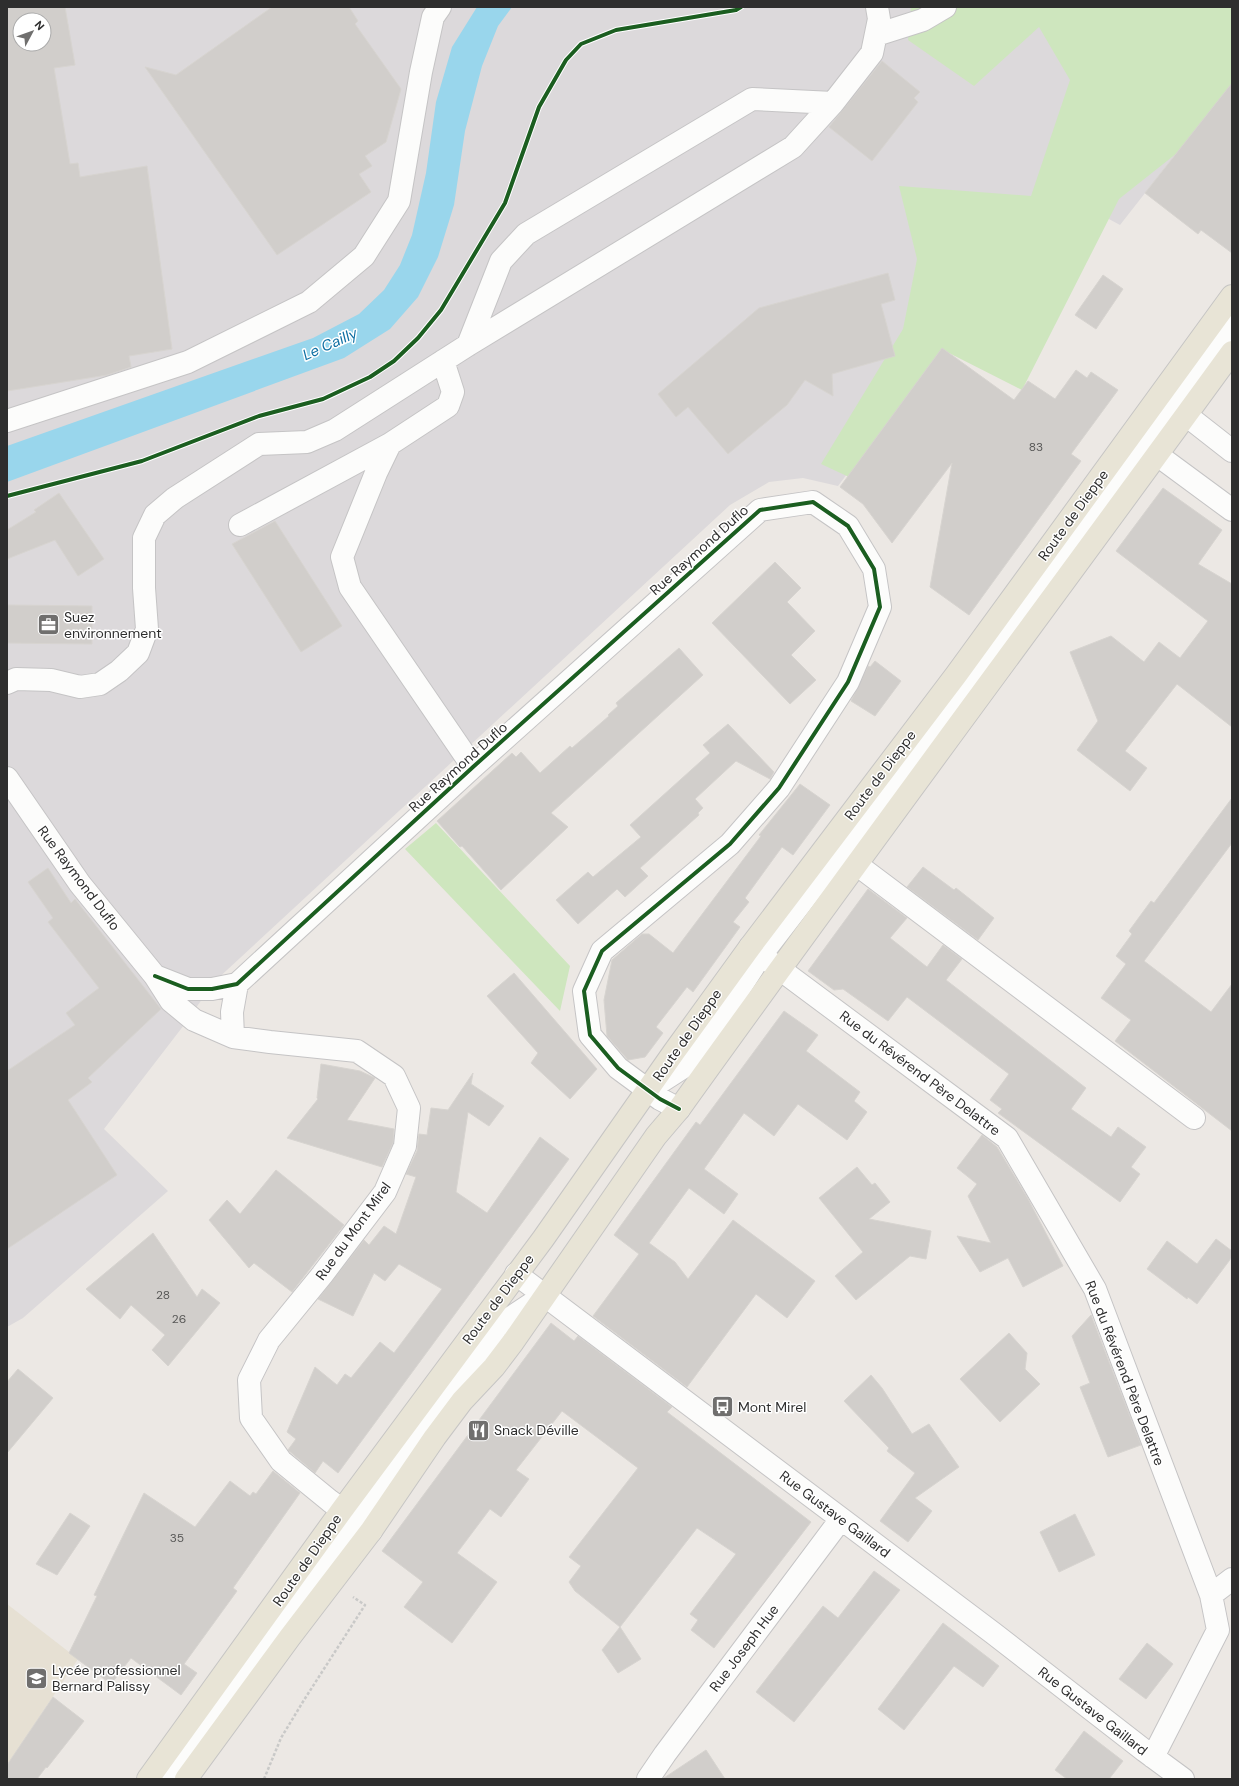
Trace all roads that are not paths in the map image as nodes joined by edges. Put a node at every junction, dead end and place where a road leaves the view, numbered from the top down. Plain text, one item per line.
1 (440, 7) edge
2 (877, 7) edge
3 (944, 7) edge
4 (876, 35) junction
5 (833, 103) junction
6 (1232, 296) edge
7 (1232, 325) edge
8 (468, 345) junction
9 (1232, 352) edge
10 (443, 361) junction
11 (1186, 414) junction
12 (7, 421) edge
13 (390, 444) junction
14 (1232, 451) edge
15 (1156, 454) junction
16 (1232, 510) edge
17 (240, 525) dead end
18 (7, 683) edge
19 (474, 767) junction
20 (7, 778) edge
21 (856, 864) junction
22 (756, 951) junction
23 (780, 969) junction
24 (155, 976) junction
25 (237, 984) junction
26 (194, 1020) joint
27 (233, 1037) junction
28 (648, 1090) junction
29 (679, 1109) junction
30 (1194, 1118) dead end
31 (516, 1274) junction
32 (545, 1296) junction
33 (841, 1519) junction
34 (357, 1521) junction
35 (1232, 1579) edge
36 (1211, 1594) junction
37 (1153, 1757) junction
38 (148, 1779) edge
39 (167, 1779) edge
40 (186, 1779) edge
41 (648, 1779) edge
42 (1183, 1779) edge

1 - 12 street
2 - 4 street
3 - 4 street
4 - 5 street
5 - 8 street
5 - 8 street
6 - 22 main road, Route de Dieppe
7 - 22 street
8 - 10 street
9 - 11 main road, Route de Dieppe
10 - 13 street
10 - 18 street
11 - 14 street
11 - 15 main road, Route de Dieppe
13 - 17 street
13 - 19 street
15 - 16 street
15 - 21 main road, Route de Dieppe
19 - 25 street, Rue Raymond Duflo
19 - 28 street, Rue Raymond Duflo
20 - 24 street, Rue Raymond Duflo
21 - 23 main road, Route de Dieppe
21 - 30 street
22 - 23 street, Rue du Révérend Père Delattre
22 - 28 main road, Route de Dieppe
23 - 29 main road, Route de Dieppe
23 - 36 street, Rue du Révérend Père Delattre
24 - 25 street, Rue Raymond Duflo
24 - 26 street, Rue Raymond Duflo
25 - 27 street
26 - 27 street, Rue du Mont Mirel
27 - 34 street, Rue du Mont Mirel
28 - 29 street, Rue Raymond Duflo
28 - 31 main road, Route de Dieppe
29 - 32 main road, Route de Dieppe
31 - 32 street, Rue Gustave Gaillard
31 - 34 main road, Route de Dieppe
32 - 33 street, Rue Gustave Gaillard
32 - 34 main road, Route de Dieppe
33 - 37 street, Rue Gustave Gaillard
33 - 41 street, Rue Joseph Hue
34 - 38 main road, Route de Dieppe
34 - 39 street
34 - 40 main road, Route de Dieppe
35 - 36 street
36 - 37 street, Rue du Révérend Père Delattre
37 - 42 street, Rue Gustave Gaillard

